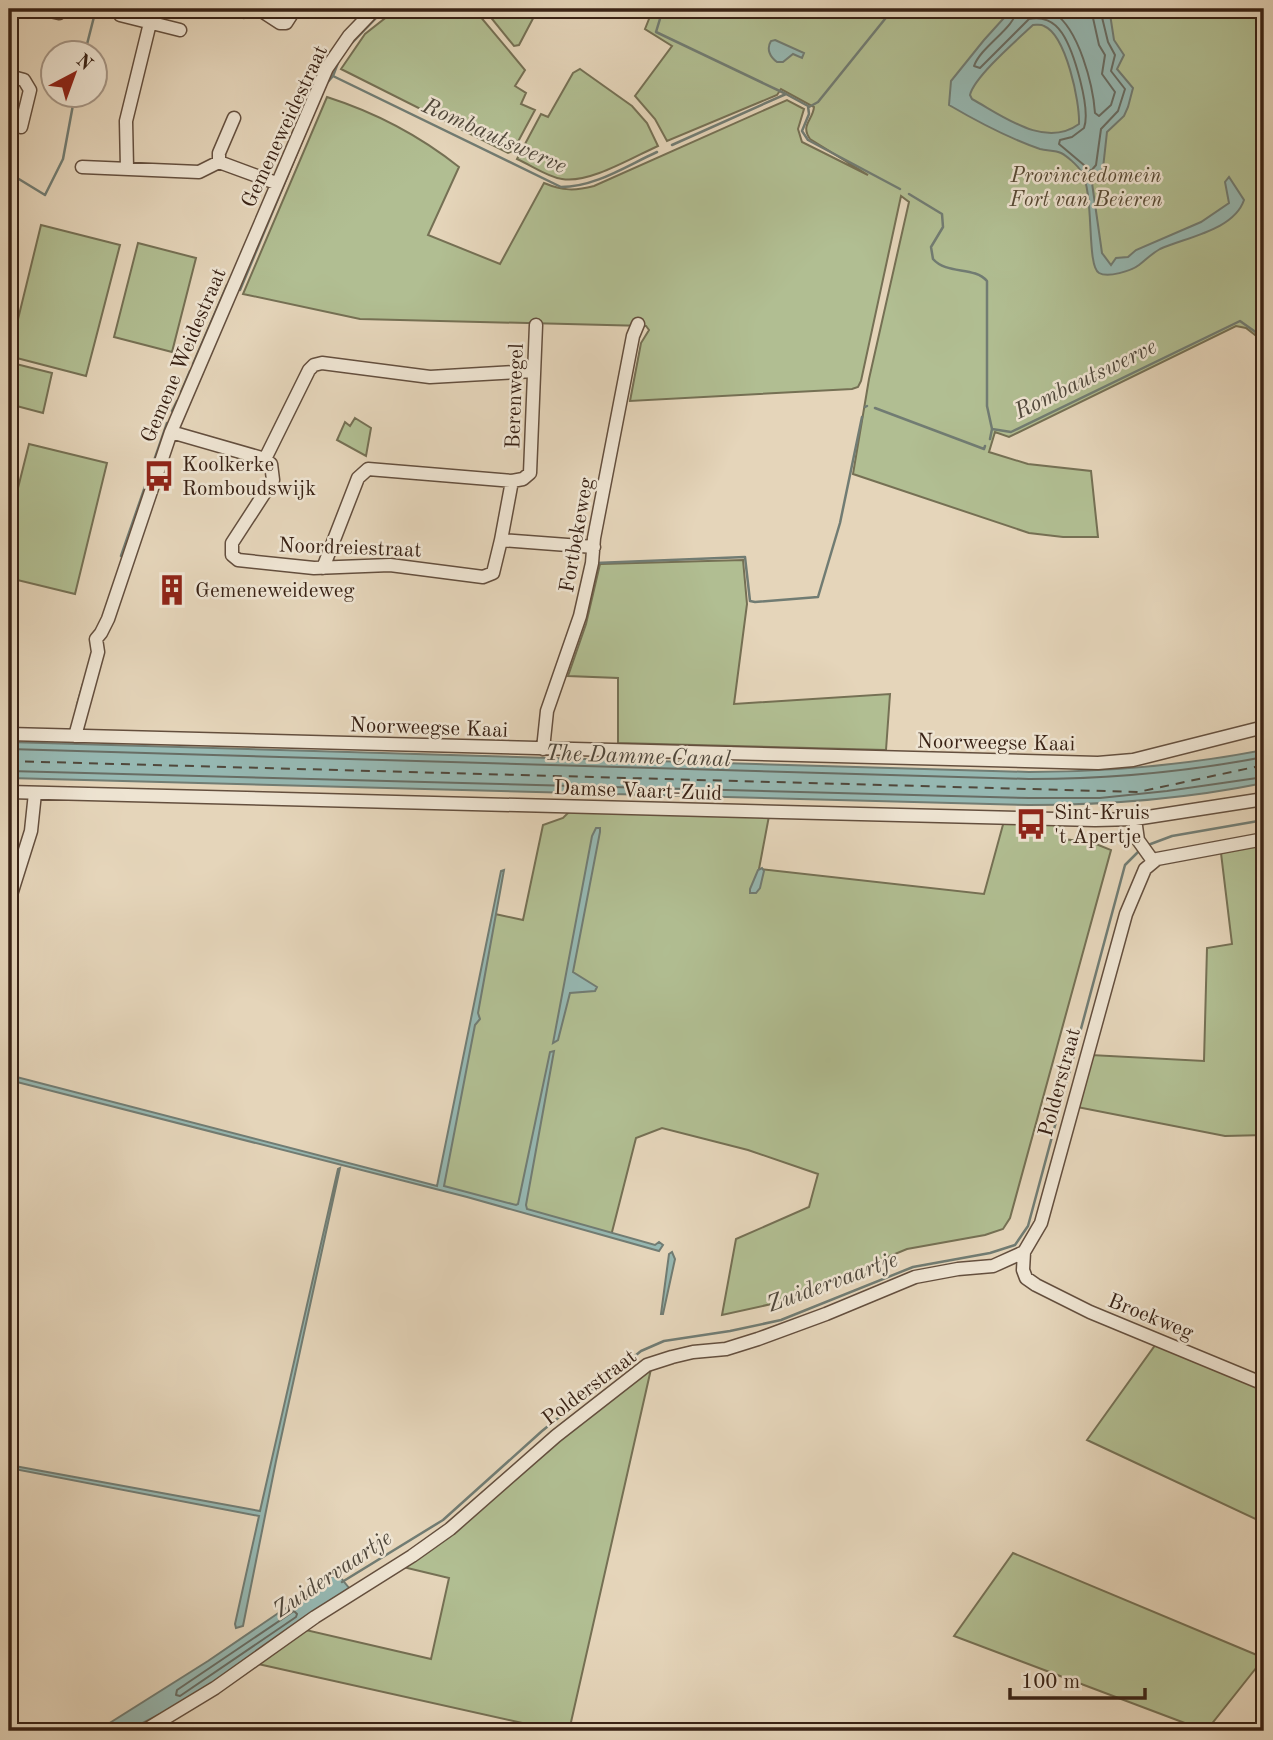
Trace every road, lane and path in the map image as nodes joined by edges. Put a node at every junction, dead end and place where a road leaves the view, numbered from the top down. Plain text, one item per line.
1 (41, 9) edge
2 (60, 9) edge
3 (261, 9) edge
4 (295, 9) edge
5 (375, 9) edge
6 (120, 15) dead end
7 (150, 23) junction
8 (180, 30) dead end
9 (9, 76) edge
10 (234, 118) dead end
11 (9, 123) edge
12 (219, 162) junction
13 (82, 167) dead end
14 (127, 167) junction
15 (276, 183) junction
16 (257, 229) joint
17 (638, 324) dead end
18 (536, 325) dead end
19 (534, 371) junction
20 (170, 432) junction
21 (265, 458) junction
22 (512, 481) junction
23 (501, 540) junction
24 (594, 547) junction
25 (323, 568) junction
26 (1264, 727) edge
27 (9, 734) edge
28 (75, 736) junction
29 (543, 749) junction
30 (9, 792) edge
31 (35, 793) junction
32 (1264, 799) edge
33 (1135, 819) junction
34 (1264, 839) edge
35 (1151, 858) junction
36 (9, 901) edge
37 (1024, 1252) junction
38 (993, 1266) junction
39 (1026, 1278) junction
40 (1264, 1384) edge
41 (144, 1731) edge

1 - 2 street
3 - 4 street
5 - 15 street, Gemeneweidestraat
6 - 7 street
7 - 8 street
7 - 14 street
9 - 11 street
10 - 12 street
12 - 14 street
12 - 15 street
13 - 14 street
15 - 16 street, Gemeneweidestraat
16 - 20 street, Gemene Weidestraat
17 - 24 street, Fortbekeweg
18 - 19 street, Berenwegel
19 - 21 street
19 - 22 street, Berenwegel
20 - 21 street
20 - 28 street, Gemene Weidestraat
21 - 25 street, Noordreiestraat
22 - 23 street, Berenwegel
22 - 25 street
23 - 24 street
23 - 25 street, Noordreiestraat
24 - 29 street, Fortbekeweg
26 - 29 street, Noorweegse Kaai
27 - 28 street, Noorweegse Kaai
28 - 29 street, Noorweegse Kaai
30 - 31 street, Damse Vaart-Zuid
31 - 33 street, Damse Vaart-Zuid
31 - 36 street
32 - 33 street, Damse Vaart-Zuid
33 - 35 street
34 - 35 street
35 - 37 street, Polderstraat
37 - 38 street, Polderstraat
37 - 39 street
38 - 39 street, Broekweg
38 - 41 street, Polderstraat
39 - 40 street, Broekweg

